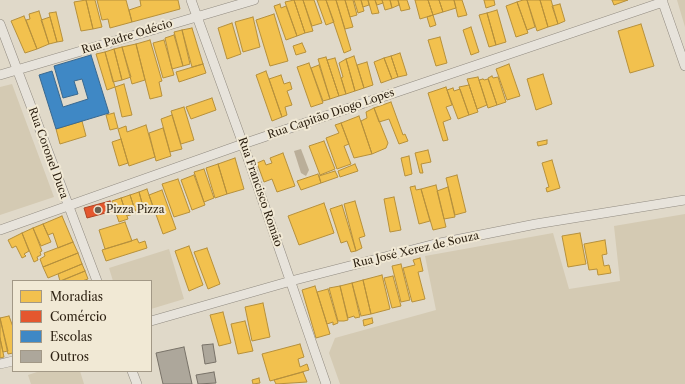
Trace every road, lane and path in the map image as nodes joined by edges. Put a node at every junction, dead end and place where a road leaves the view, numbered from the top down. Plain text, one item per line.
1 (191, 0) edge
2 (254, 0) edge
3 (662, 1) edge
4 (197, 16) junction
5 (0, 24) edge
6 (685, 66) edge
7 (17, 71) junction
8 (0, 75) edge
9 (243, 144) junction
10 (685, 200) edge
11 (67, 206) junction
12 (0, 230) edge
13 (97, 280) edge
14 (291, 281) junction
15 (152, 321) edge
16 (12, 361) edge
17 (0, 364) edge
18 (132, 372) edge
19 (137, 384) edge
20 (326, 384) edge

1 - 4 street, Rua Francisco Romão
2 - 4 street, Rua Padre Odécio
3 - 6 street
3 - 9 street, Rua Capitão Diogo Lopes
4 - 7 street, Rua Padre Odécio
4 - 9 street, Rua Francisco Romão
5 - 7 street, Rua Coronel Duca
7 - 8 street, Rua Padre Odécio
7 - 11 street, Rua Coronel Duca
9 - 11 street, Rua Capitão Diogo Lopes
9 - 14 street, Rua Francisco Romão
10 - 14 street, Rua José Xerez de Souza
11 - 12 street, Rua Capitão Diogo Lopes
11 - 13 street, Rua Coronel Duca
14 - 15 street, Rua José Xerez de Souza
14 - 20 street, Rua Francisco Romão
16 - 17 street
18 - 19 street

